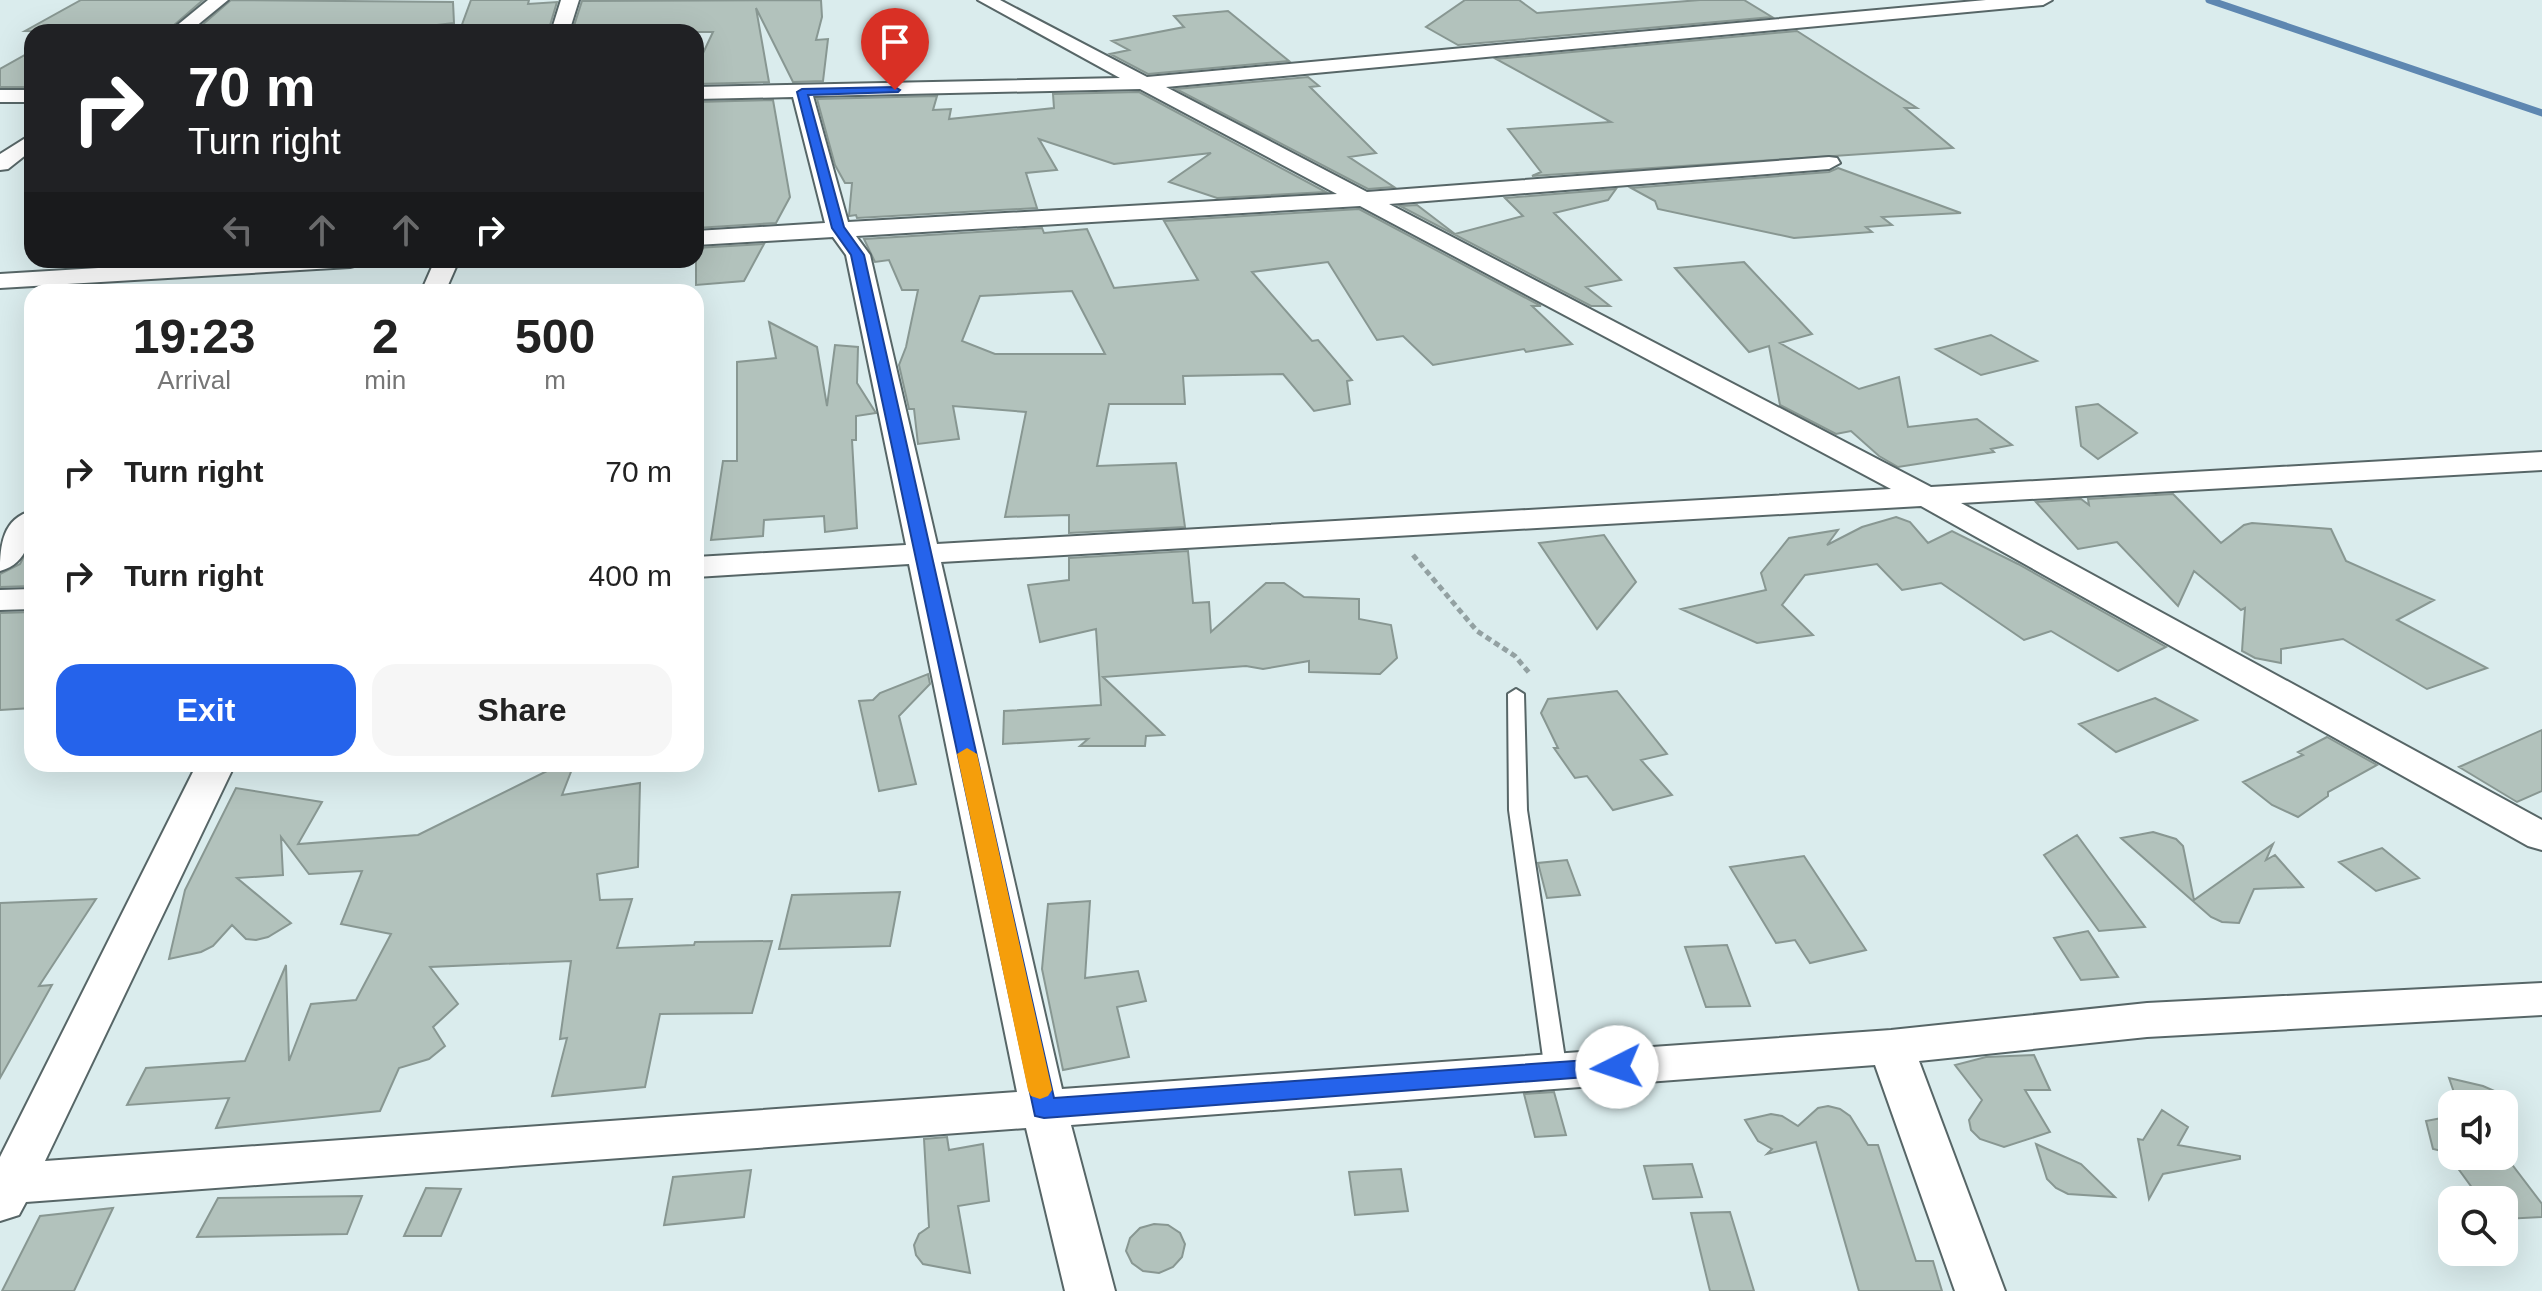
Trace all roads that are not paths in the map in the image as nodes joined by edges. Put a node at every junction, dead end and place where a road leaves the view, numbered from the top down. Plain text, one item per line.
1 (219, 0) edge
2 (570, 0) edge
3 (987, 0) edge
4 (2043, 0) edge
5 (188, 24) edge
6 (562, 24) edge
7 (1141, 83) junction
8 (802, 92) junction
9 (704, 93) edge
10 (0, 96) edge
11 (24, 96) edge
12 (24, 146) edge
13 (1829, 163) dead end
14 (0, 164) edge
15 (1361, 199) junction
16 (838, 228) junction
17 (704, 237) edge
18 (168, 268) edge
19 (229, 268) edge
20 (0, 281) edge
21 (216, 284) edge
22 (2542, 461) edge
23 (1922, 494) junction
24 (24, 530) edge
25 (924, 554) junction
26 (0, 561) edge
27 (704, 567) edge
28 (24, 599) edge
29 (0, 600) edge
30 (1516, 694) road end
31 (212, 772) edge
32 (2542, 837) edge
33 (2542, 999) edge
34 (1891, 1047) junction
35 (1556, 1072) junction
36 (1044, 1109) junction
37 (3, 1191) edge
38 (1090, 1291) edge
39 (1980, 1291) edge

1 - 5 street
2 - 6 street
3 - 7 street
4 - 7 street
7 - 8 street
7 - 15 street
8 - 9 street
8 - 16 street
10 - 11 street
12 - 14 street
13 - 15 street
15 - 16 street
15 - 23 street
16 - 17 street
16 - 25 street
18 - 20 street
19 - 21 street
22 - 23 street
23 - 25 street
23 - 32 street
24 - 26 street
25 - 27 street
25 - 36 street
28 - 29 street
30 - 35 lane
31 - 37 street
33 - 34 street
34 - 35 street
34 - 39 street
35 - 36 street
36 - 37 street
36 - 38 street

